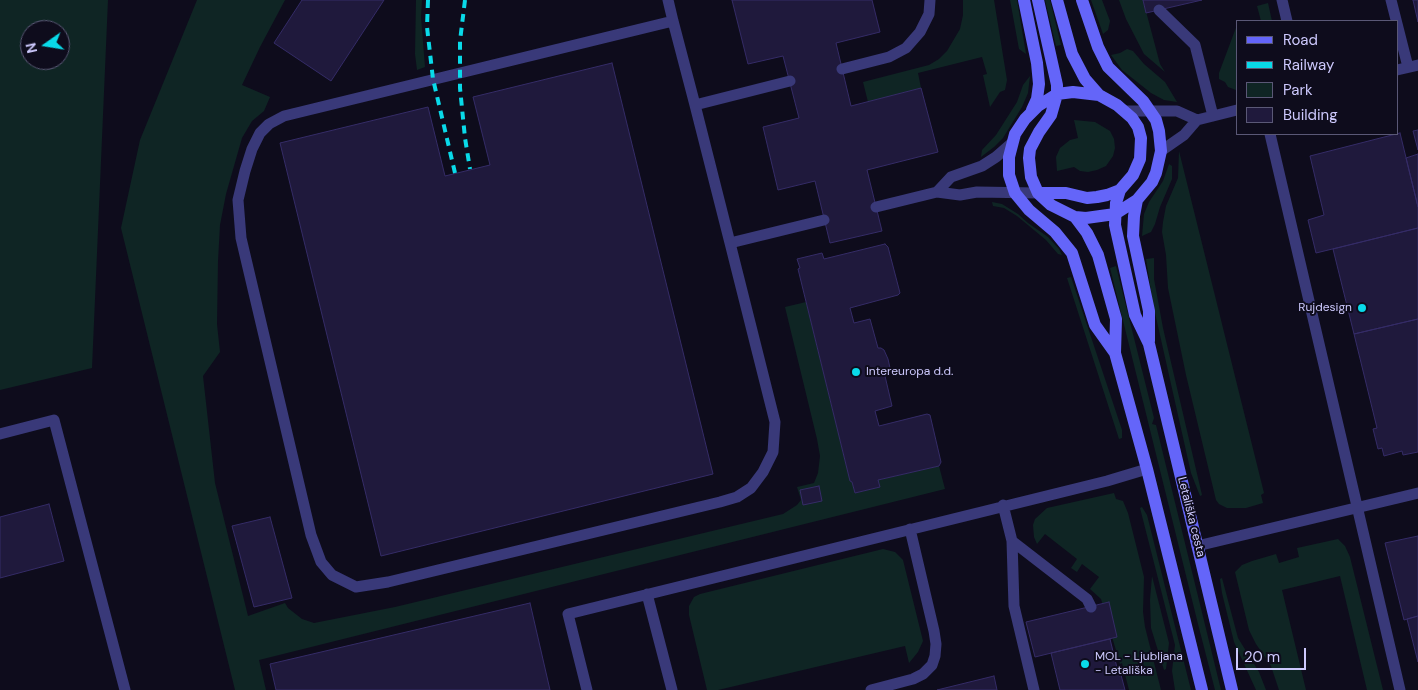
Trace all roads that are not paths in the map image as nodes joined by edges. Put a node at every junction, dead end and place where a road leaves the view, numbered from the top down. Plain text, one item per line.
1 (668, 0) edge
2 (930, 0) edge
3 (1024, 0) edge
4 (1038, 0) edge
5 (1057, 0) edge
6 (1082, 0) edge
7 (1282, 0) edge
8 (1391, 0) edge
9 (1159, 10) dead end
10 (674, 20) junction
11 (1287, 20) edge
12 (1398, 20) edge
13 (1398, 21) edge
14 (1413, 66) edge
15 (842, 69) dead end
16 (1398, 70) edge
17 (790, 81) dead end
18 (1057, 94) junction
19 (1099, 95) junction
20 (695, 105) junction
21 (1236, 110) edge
22 (1126, 111) junction
23 (1150, 111) junction
24 (1031, 112) junction
25 (1213, 116) junction
26 (1197, 120) junction
27 (1270, 135) edge
28 (1012, 143) junction
29 (1161, 151) junction
30 (1120, 190) junction
31 (937, 192) junction
32 (1038, 193) junction
33 (1015, 194) junction
34 (1137, 200) junction
35 (876, 207) dead end
36 (1114, 214) junction
37 (1075, 217) junction
38 (824, 220) dead end
39 (730, 244) junction
40 (1149, 344) junction
41 (1115, 353) junction
42 (0, 434) edge
43 (1147, 469) junction
44 (1418, 493) edge
45 (1003, 505) junction
46 (1356, 508) junction
47 (910, 529) junction
48 (1012, 541) junction
49 (1198, 546) junction
50 (647, 594) junction
51 (1090, 607) dead end
52 (125, 690) edge
53 (587, 690) edge
54 (672, 690) edge
55 (871, 690) edge
56 (1034, 690) edge
57 (1202, 690) edge
58 (1232, 690) edge
59 (1400, 690) edge

1 - 10 lane
2 - 15 lane
3 - 24 main road
4 - 18 main road
5 - 19 main road, Letališka cesta
6 - 23 main road
7 - 11 lane
8 - 12 lane
9 - 25 lane
10 - 20 lane
10 - 39 lane
13 - 14 lane
14 - 16 lane
17 - 20 lane
18 - 19 main road, Letališka cesta
18 - 24 main road
18 - 32 main road
19 - 22 main road, Letališka cesta
20 - 39 lane
21 - 25 lane
22 - 23 lane
22 - 30 main road, Letališka cesta
23 - 26 lane
23 - 29 main road
24 - 28 main road
25 - 26 lane
26 - 29 lane
27 - 46 lane
28 - 31 lane
28 - 33 main road
29 - 34 main road
30 - 32 main road
30 - 36 main road, Letališka cesta
31 - 33 lane
31 - 35 lane
32 - 33 lane
32 - 37 main road
33 - 41 main road
34 - 36 main road
34 - 40 main road, Letališka cesta
36 - 37 main road
36 - 40 main road, Letališka cesta
37 - 41 main road
38 - 39 lane
40 - 49 main road, Letališka cesta
41 - 43 main road
42 - 52 lane
43 - 45 lane
43 - 57 main road
44 - 46 lane
45 - 47 lane
45 - 48 lane
46 - 49 lane
46 - 59 lane
47 - 50 lane
47 - 55 lane
48 - 51 lane
48 - 56 lane
49 - 58 main road, Letališka cesta
50 - 53 lane
50 - 54 lane

